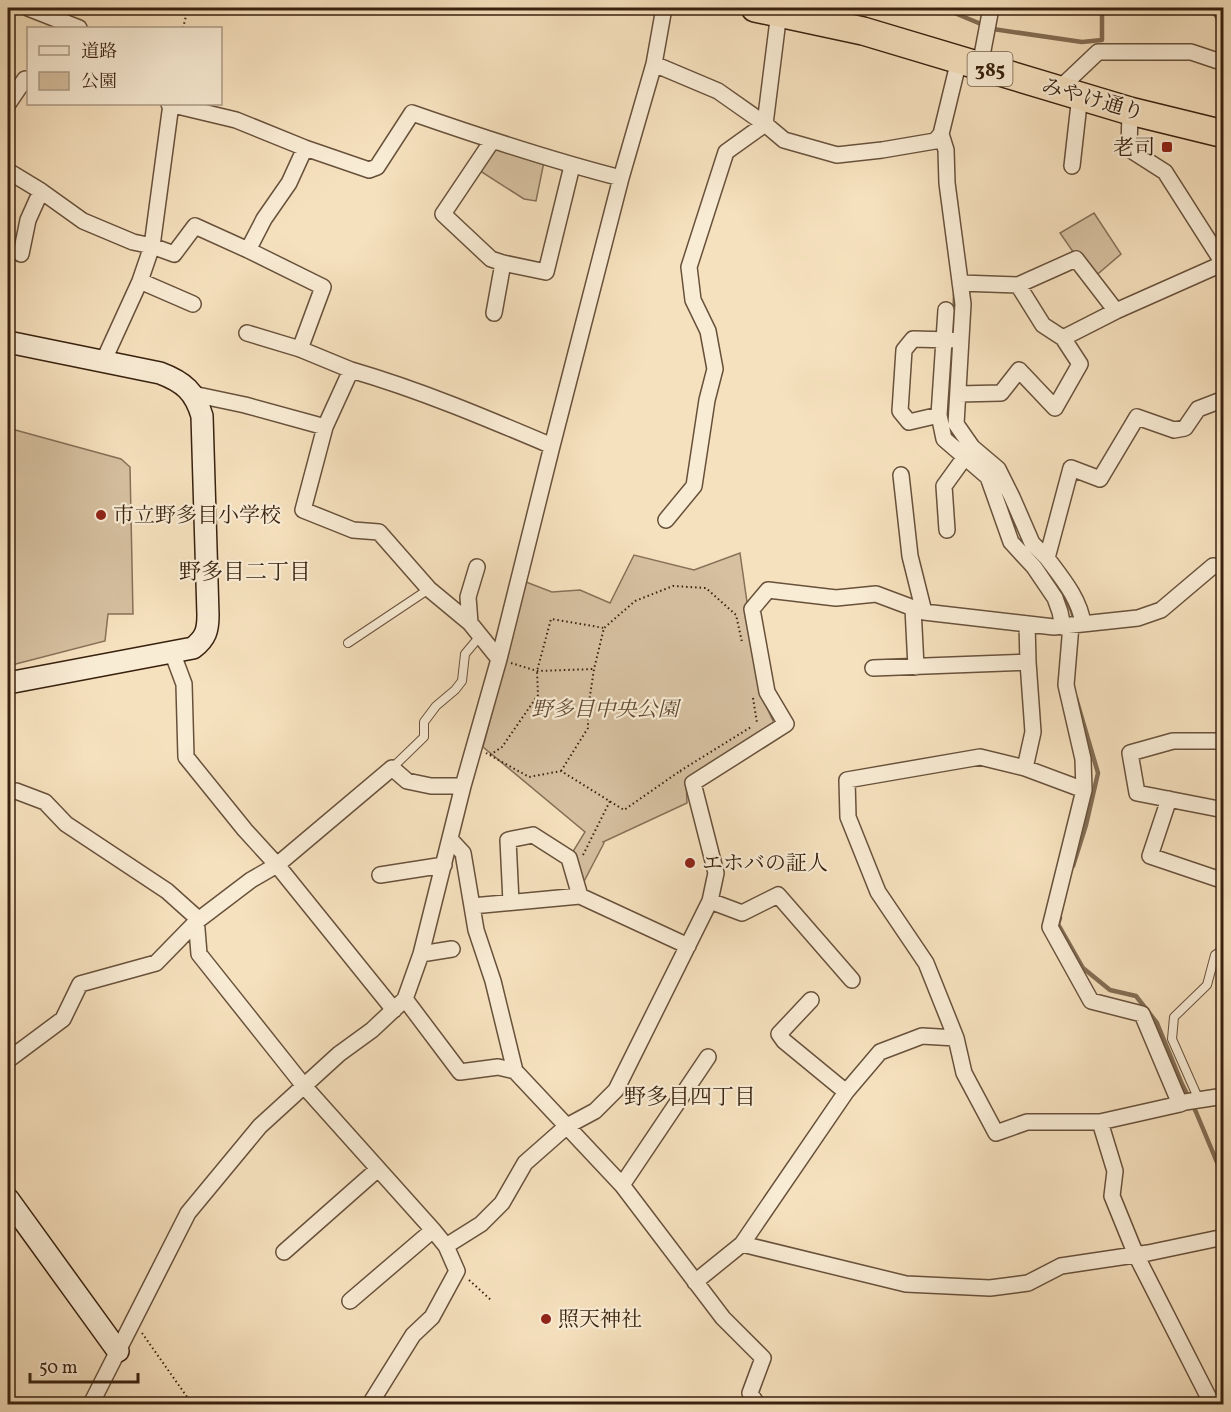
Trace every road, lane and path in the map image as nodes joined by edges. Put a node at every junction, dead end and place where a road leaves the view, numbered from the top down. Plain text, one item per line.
1 (28, 8) edge
2 (188, 8) edge
3 (664, 8) edge
4 (991, 8) edge
5 (767, 10) edge
6 (48, 23) edge
7 (73, 27) edge
8 (183, 27) edge
9 (970, 63) junction
10 (1224, 63) edge
11 (654, 64) junction
12 (25, 79) dead end
13 (1069, 92) junction
14 (8, 104) edge
15 (171, 105) edge
16 (175, 105) edge
17 (1130, 111) junction
18 (765, 124) junction
19 (940, 134) junction
20 (1224, 134) edge
21 (492, 141) junction
22 (305, 148) junction
23 (572, 166) junction
24 (1072, 166) dead end
25 (8, 171) edge
26 (621, 177) junction
27 (41, 191) junction
28 (152, 246) junction
29 (248, 250) junction
30 (21, 254) dead end
31 (1223, 262) edge
32 (503, 263) junction
33 (140, 281) junction
34 (960, 283) junction
35 (1018, 285) junction
36 (193, 304) dead end
37 (946, 310) dead end
38 (1116, 311) junction
39 (494, 313) dead end
40 (247, 333) dead end
41 (1063, 338) junction
42 (952, 339) junction
43 (8, 342) edge
44 (300, 349) junction
45 (103, 362) junction
46 (351, 370) junction
47 (193, 394) junction
48 (958, 394) junction
49 (1224, 399) edge
50 (939, 415) junction
51 (325, 427) junction
52 (552, 446) junction
53 (968, 452) junction
54 (901, 475) dead end
55 (666, 520) dead end
56 (948, 530) dead end
57 (1047, 558) junction
58 (477, 567) dead end
59 (1224, 567) edge
60 (429, 589) junction
61 (919, 610) junction
62 (470, 623) junction
63 (1027, 624) junction
64 (1072, 625) junction
65 (604, 628) junction
66 (480, 636) junction
67 (348, 643) dead end
68 (742, 644) dead end
69 (172, 652) junction
70 (499, 659) junction
71 (1028, 662) junction
72 (916, 667) junction
73 (873, 668) dead end
74 (594, 669) junction
75 (537, 671) junction
76 (8, 683) edge
77 (752, 694) dead end
78 (1224, 741) edge
79 (474, 747) junction
80 (490, 755) junction
81 (392, 768) junction
82 (1025, 768) junction
83 (561, 771) junction
84 (680, 771) junction
85 (695, 782) junction
86 (463, 786) junction
87 (1084, 790) junction
88 (8, 792) edge
89 (1169, 799) junction
90 (610, 801) junction
91 (1224, 810) edge
92 (450, 839) junction
93 (444, 865) junction
94 (277, 866) junction
95 (573, 874) junction
96 (380, 875) dead end
97 (1224, 881) edge
98 (580, 896) junction
99 (710, 901) junction
100 (511, 902) junction
101 (472, 906) junction
102 (197, 921) junction
103 (688, 946) junction
104 (1224, 949) edge
105 (452, 950) dead end
106 (421, 954) junction
107 (852, 980) dead end
108 (405, 999) junction
109 (811, 1000) dead end
110 (394, 1010) junction
111 (956, 1038) junction
112 (708, 1057) dead end
113 (8, 1060) edge
114 (515, 1071) junction
115 (304, 1086) junction
116 (846, 1092) junction
117 (1224, 1096) edge
118 (1188, 1102) junction
119 (1100, 1122) junction
120 (567, 1126) junction
121 (378, 1169) junction
122 (622, 1185) junction
123 (8, 1198) edge
124 (433, 1230) junction
125 (1224, 1237) edge
126 (742, 1244) junction
127 (446, 1246) junction
128 (284, 1252) dead end
129 (1136, 1255) junction
130 (457, 1271) junction
131 (695, 1282) junction
132 (491, 1300) dead end
133 (350, 1301) dead end
134 (140, 1330) dead end
135 (118, 1351) junction
136 (91, 1404) edge
137 (192, 1404) edge
138 (370, 1404) edge
139 (758, 1404) edge
140 (1212, 1404) edge

1 - 6 street
2 - 8 path
3 - 11 street
4 - 9 street
5 - 9 highway, みやけ通り / 385
5 - 18 street
6 - 7 street
9 - 13 highway, みやけ通り / 385
9 - 19 street
10 - 13 street
11 - 18 street
11 - 26 street
12 - 14 street
13 - 17 highway, みやけ通り / 385
13 - 24 street
15 - 28 street
16 - 22 street
17 - 20 highway, みやけ通り / 385
17 - 31 street
18 - 19 street
18 - 55 street
19 - 34 street
21 - 22 street
21 - 23 street
21 - 32 street
22 - 29 street
23 - 26 street
23 - 32 street
25 - 27 street
26 - 52 street
27 - 28 street
27 - 30 street
28 - 29 street
28 - 33 street
29 - 44 street
31 - 38 street
32 - 39 street
33 - 36 street
33 - 45 street
34 - 35 street
34 - 42 street
35 - 38 street
35 - 41 street
37 - 42 street
38 - 41 street
40 - 44 street
41 - 48 street
42 - 48 street
42 - 50 street
42 - 50 street
43 - 45 street
44 - 46 street
45 - 47 street
46 - 51 street
46 - 52 street
47 - 51 street
47 - 69 street
48 - 53 street
49 - 57 street
50 - 53 street
51 - 60 street
52 - 70 street
53 - 56 street
53 - 57 street
53 - 64 street
54 - 61 street
57 - 64 street
58 - 62 street
59 - 64 street
60 - 62 street
60 - 67 lane
61 - 63 street
61 - 72 street
61 - 85 street
62 - 66 street
63 - 64 street
63 - 71 street
64 - 87 street
65 - 68 path
65 - 74 path
65 - 75 path
66 - 70 street
66 - 81 lane
69 - 76 street
69 - 94 street
70 - 75 path
70 - 79 street
71 - 72 street
71 - 82 street
72 - 73 street
74 - 75 path
74 - 83 path
75 - 80 path
77 - 84 path
78 - 89 street
79 - 80 path
79 - 86 street
80 - 83 path
81 - 86 street
81 - 94 street
82 - 87 street
82 - 111 street
83 - 90 path
84 - 85 path
84 - 90 path
85 - 99 street
86 - 92 street
87 - 118 street
88 - 102 street
89 - 91 street
89 - 97 street
90 - 95 path
92 - 93 street
92 - 101 street
93 - 96 street
93 - 106 street
94 - 102 street
94 - 110 street
95 - 98 street
95 - 100 street
98 - 100 street
98 - 103 street
99 - 103 street
99 - 107 street
100 - 101 street
101 - 114 street
102 - 113 street
102 - 115 street
103 - 120 street
104 - 118 lane
105 - 106 street
106 - 108 street
108 - 110 street
108 - 114 street
109 - 116 street
110 - 115 street
111 - 116 street
111 - 119 street
112 - 122 street
114 - 120 street
115 - 121 street
115 - 135 street
116 - 126 street
117 - 118 street
118 - 119 street
119 - 129 street
120 - 122 street
120 - 127 street
121 - 124 street
121 - 128 street
122 - 131 street
123 - 135 street
124 - 127 street
124 - 133 street
125 - 129 street
126 - 129 street
126 - 131 street
127 - 130 street
129 - 140 street
130 - 132 path
130 - 138 street
131 - 139 street
134 - 137 path
135 - 136 street

